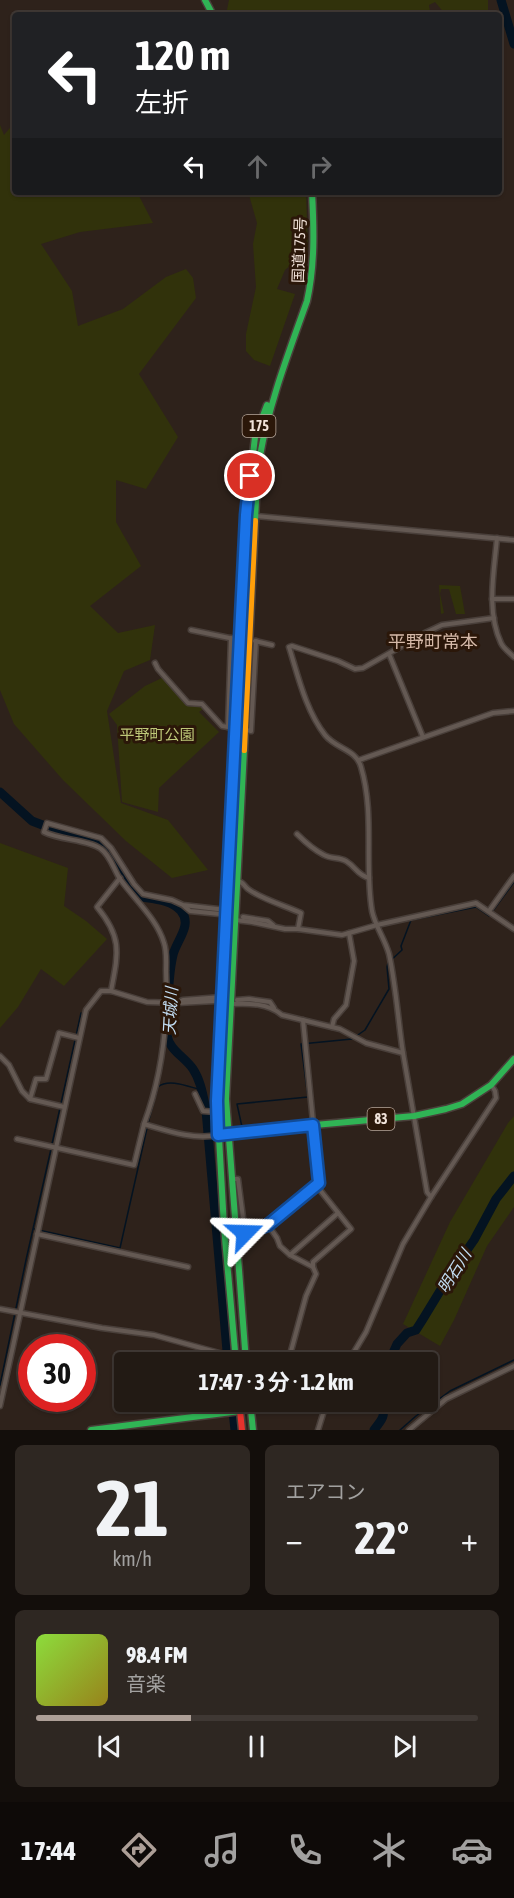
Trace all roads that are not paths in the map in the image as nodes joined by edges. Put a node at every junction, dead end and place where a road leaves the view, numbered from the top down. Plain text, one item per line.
1 (312, 195) edge
2 (292, 342) junction
3 (246, 515) junction
4 (255, 516) junction
5 (497, 538) junction
6 (514, 540) edge
7 (492, 599) junction
8 (514, 599) edge
9 (494, 618) junction
10 (191, 630) dead end
11 (231, 638) junction
12 (240, 640) junction
13 (248, 641) junction
14 (256, 641) junction
15 (272, 645) dead end
16 (389, 654) junction
17 (514, 657) edge
18 (155, 663) dead end
19 (514, 711) edge
20 (231, 728) junction
21 (244, 730) junction
22 (423, 737) junction
23 (359, 760) junction
24 (297, 834) dead end
25 (514, 876) edge
26 (120, 878) junction
27 (369, 878) junction
28 (237, 881) junction
29 (134, 884) junction
30 (128, 889) junction
31 (489, 911) junction
32 (223, 912) junction
33 (243, 917) dead end
34 (234, 920) junction
35 (378, 925) junction
36 (275, 927) junction
37 (298, 929) junction
38 (514, 929) edge
39 (350, 933) junction
40 (111, 991) junction
41 (222, 997) junction
42 (237, 999) dead end
43 (215, 1001) dead end
44 (165, 1003) junction
45 (177, 1003) junction
46 (230, 1005) junction
47 (274, 1008) junction
48 (303, 1020) junction
49 (332, 1027) junction
50 (79, 1038) junction
51 (403, 1053) junction
52 (0, 1056) edge
53 (514, 1059) edge
54 (491, 1085) junction
55 (195, 1094) dead end
56 (30, 1099) junction
57 (64, 1107) junction
58 (217, 1112) junction
59 (414, 1116) junction
60 (144, 1124) junction
61 (313, 1125) junction
62 (228, 1133) junction
63 (218, 1135) junction
64 (17, 1139) dead end
65 (55, 1148) junction
66 (232, 1179) junction
67 (316, 1185) junction
68 (431, 1197) junction
69 (338, 1213) junction
70 (268, 1225) junction
71 (37, 1234) junction
72 (290, 1255) junction
73 (188, 1267) dead end
74 (313, 1267) junction
75 (0, 1309) edge
76 (19, 1313) junction
77 (211, 1352) edge
78 (234, 1352) edge
79 (245, 1352) edge
80 (291, 1352) edge
81 (354, 1352) edge
82 (514, 1366) edge
83 (1, 1397) edge
84 (0, 1406) edge
85 (232, 1412) edge
86 (240, 1412) edge
87 (251, 1412) edge
88 (324, 1412) edge
89 (91, 1430) edge
90 (242, 1430) edge
91 (253, 1430) edge
92 (318, 1430) edge
93 (409, 1430) edge

1 - 2 main road, 国道175号 / 175
2 - 3 main road, 国道175号 / 175
2 - 4 main road, 国道175号 / 175
3 - 4 street
3 - 12 main road, 国道175号 / 175
4 - 5 street
4 - 13 main road, 国道175号 / 175
5 - 6 street
5 - 7 street
7 - 8 street
7 - 9 street
9 - 16 street
9 - 17 street
10 - 11 street
11 - 12 street
11 - 20 street
12 - 20 main road, 国道175号 / 175
13 - 14 street
13 - 21 main road, 国道175号 / 175
14 - 15 street
14 - 21 street
16 - 22 street
16 - 23 street
18 - 20 street
19 - 22 street
20 - 32 main road, 国道175号 / 175
21 - 28 main road, 国道175号 / 175
22 - 23 street
23 - 27 street
24 - 27 street
25 - 31 street
26 - 29 street
26 - 30 street
26 - 40 street
27 - 35 street
28 - 34 main road, 国道175号 / 175
28 - 37 street
29 - 30 street
29 - 32 street
30 - 44 street
31 - 35 street
31 - 38 street
32 - 41 main road, 国道175号 / 175
33 - 36 street
34 - 36 street
34 - 46 main road, 国道175号 / 175
35 - 39 street
35 - 51 street
36 - 37 street
37 - 39 street
39 - 49 street
40 - 44 street
40 - 50 street
41 - 45 street
41 - 58 main road, 国道175号 / 175
42 - 47 street
43 - 45 street
44 - 45 street
44 - 60 street
46 - 47 street
46 - 62 main road, 国道175号 / 175
47 - 48 street
48 - 49 street
48 - 61 street
49 - 51 street
50 - 56 street
50 - 57 street
51 - 59 street
52 - 56 street
53 - 54 main road, 83
54 - 59 main road, 83
54 - 68 street
55 - 58 street
56 - 57 street
57 - 65 street
58 - 63 main road, 国道175号 / 175
59 - 61 main road, 83
59 - 68 street
60 - 63 street
60 - 65 street
61 - 62 main road, 83
61 - 67 street
62 - 63 main road, 83
62 - 66 main road, 国道175号 / 175
63 - 78 main road, 国道175号 / 175
64 - 65 street
65 - 71 street
66 - 70 street
66 - 79 main road, 国道175号 / 175
67 - 69 street
67 - 70 street
68 - 81 street
69 - 72 street
69 - 74 street
70 - 72 street
71 - 73 street
71 - 76 street
72 - 74 street
74 - 80 street
75 - 76 street
76 - 77 street
76 - 83 street
82 - 93 street
83 - 84 street
85 - 89 main road
86 - 90 main road
87 - 91 main road
88 - 92 street

